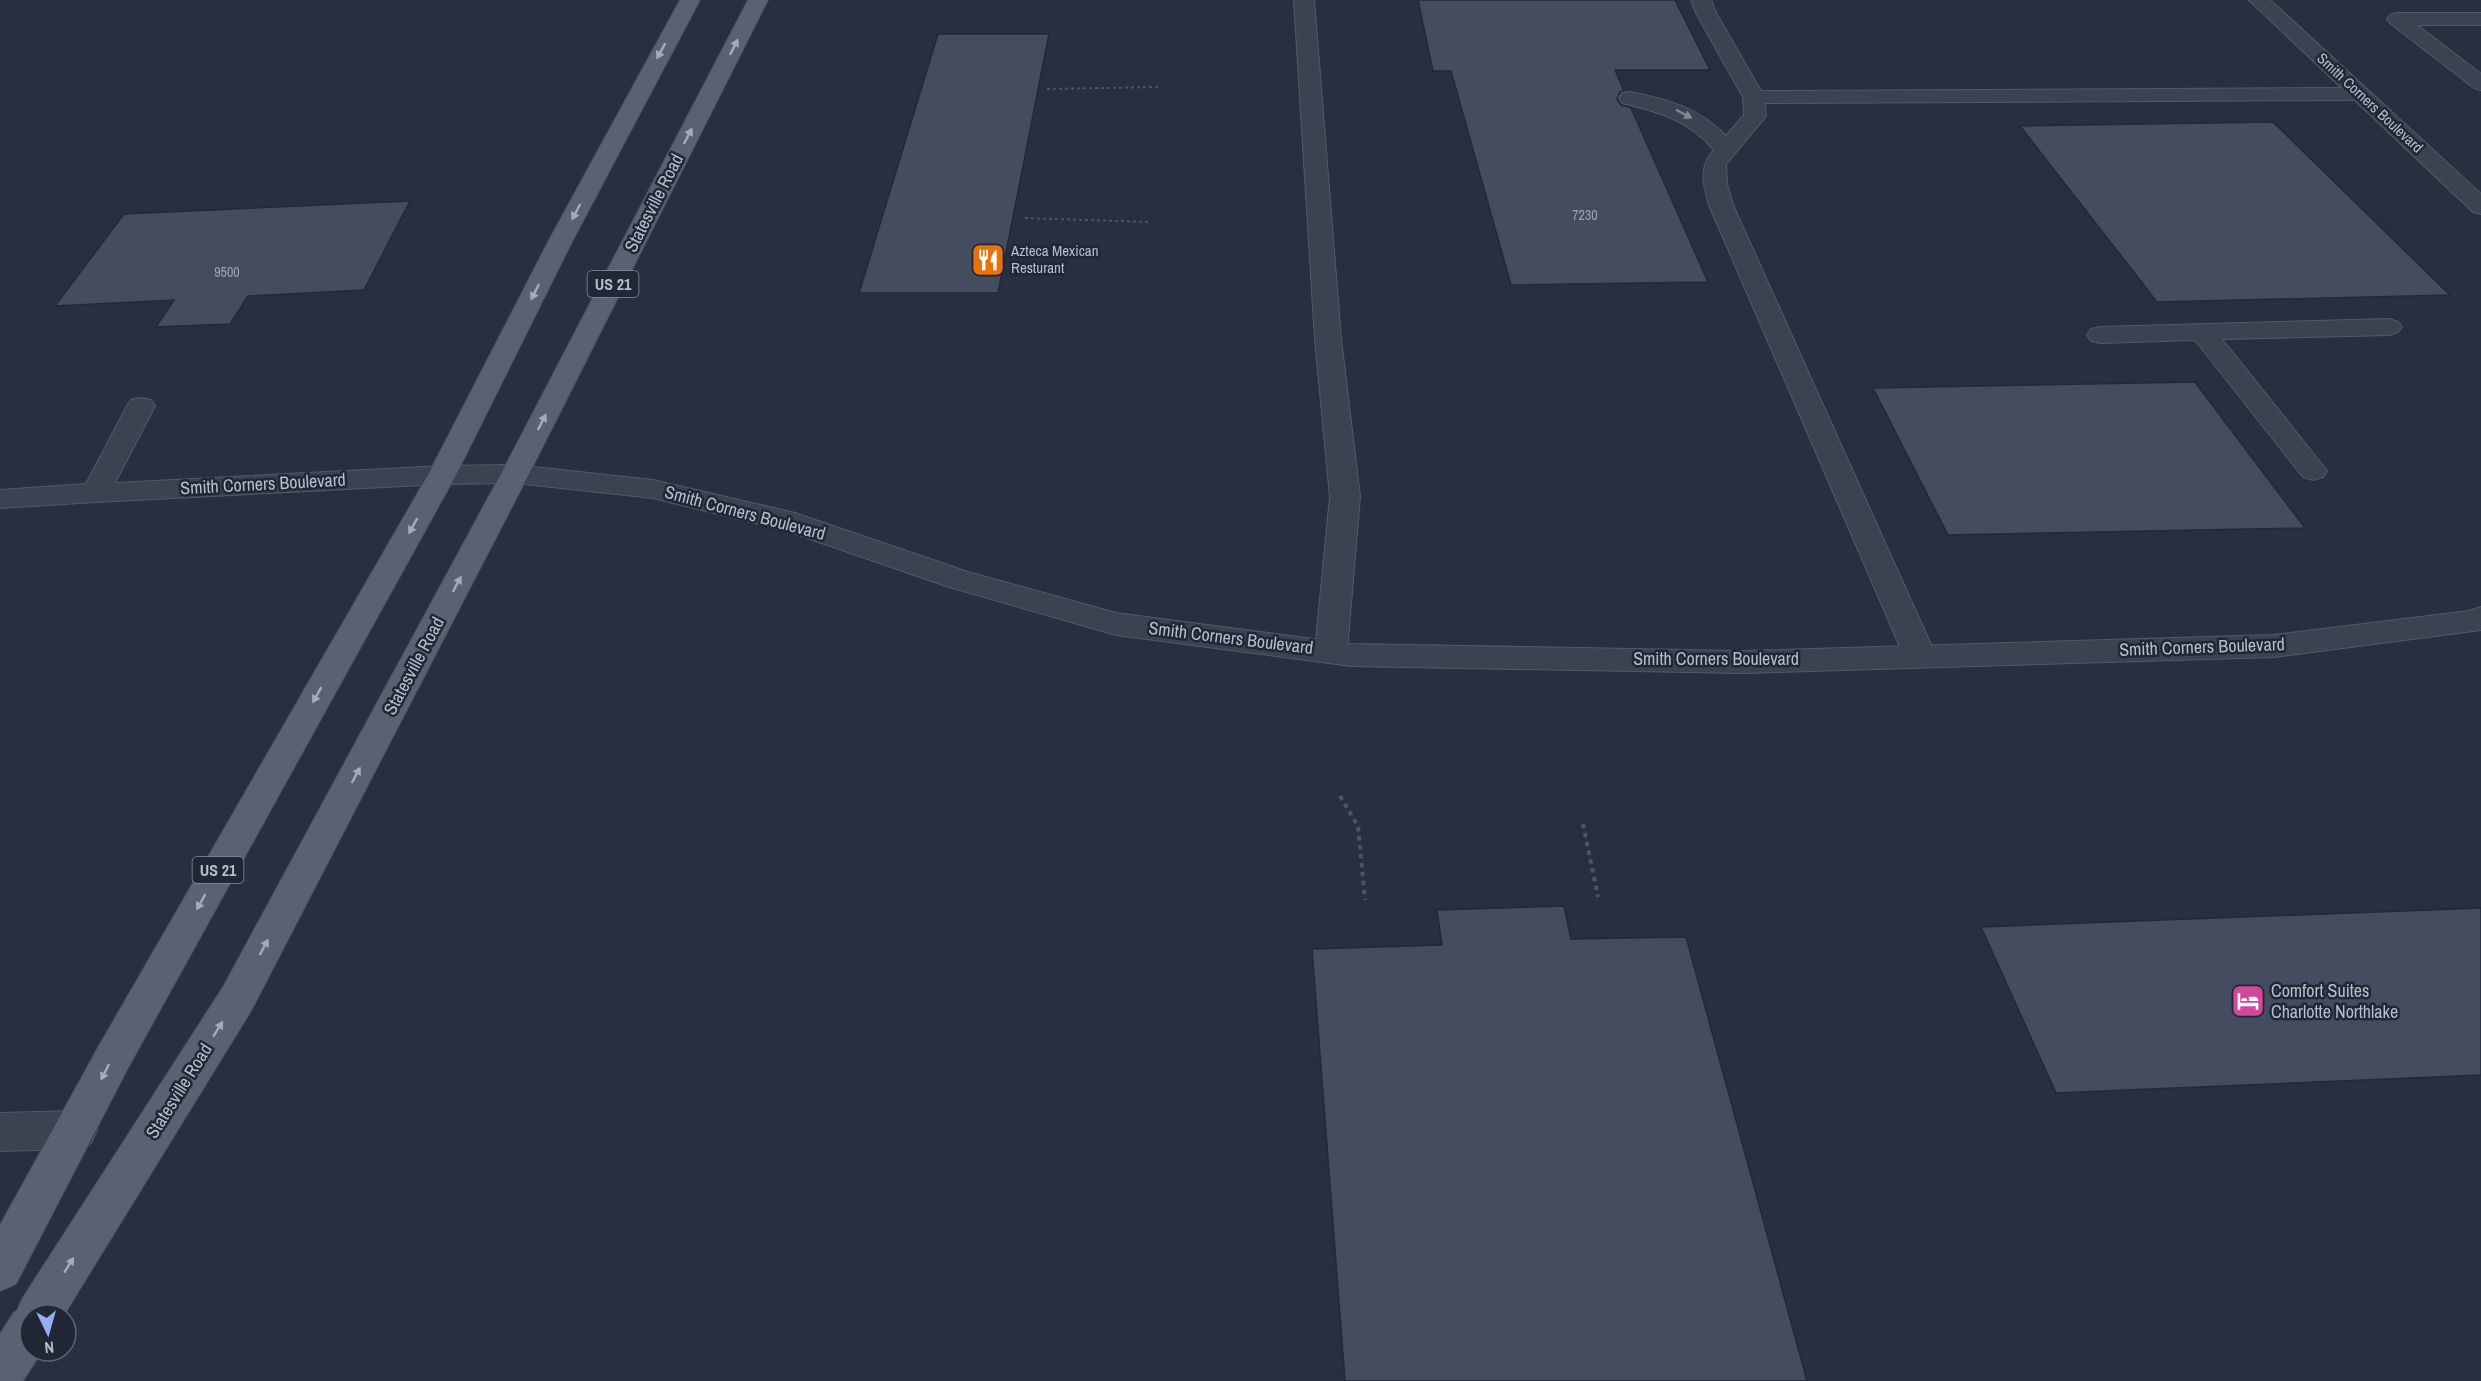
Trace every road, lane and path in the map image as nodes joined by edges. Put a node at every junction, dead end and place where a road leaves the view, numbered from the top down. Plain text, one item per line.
1 (690, 0) edge
2 (758, 0) edge
3 (1304, 0) edge
4 (1701, 0) edge
5 (2259, 0) edge
6 (2481, 20) edge
7 (2481, 84) edge
8 (1158, 87) dead end
9 (1047, 89) dead end
10 (2359, 94) junction
11 (1755, 97) junction
12 (1630, 98) dead end
13 (1726, 150) junction
14 (2481, 207) edge
15 (1025, 218) dead end
16 (1149, 222) dead end
17 (2389, 327) dead end
18 (2203, 333) junction
19 (2100, 335) dead end
20 (141, 406) dead end
21 (2313, 471) dead end
22 (515, 474) junction
23 (442, 475) junction
24 (96, 493) junction
25 (0, 499) edge
26 (2481, 618) edge
27 (1331, 651) junction
28 (1920, 656) junction
29 (1340, 796) dead end
30 (1583, 824) dead end
31 (1598, 897) dead end
32 (1365, 900) dead end
33 (76, 1130) junction
34 (0, 1132) edge
35 (0, 1269) edge
36 (46, 1303) edge
37 (18, 1347) edge
38 (0, 1376) edge

1 -> 23 main road, US 21
22 -> 2 main road, Statesville Road / US 21
3 - 27 street
4 - 11 street
5 - 10 street, Smith Corners Boulevard
6 - 7 street
8 - 9 path
10 - 11 street
10 - 14 street, Smith Corners Boulevard
11 - 13 street
12 -> 13 street
13 - 28 street
15 - 16 path
17 - 18 street
18 - 19 street
18 - 21 street
20 - 24 street
22 - 23 street, Smith Corners Boulevard
22 - 27 street, Smith Corners Boulevard
36 -> 22 main road, Statesville Road / US 21
23 - 24 street, Smith Corners Boulevard
23 -> 33 main road, US 21
24 - 25 street, Smith Corners Boulevard
26 - 28 street, Smith Corners Boulevard
27 - 28 street, Smith Corners Boulevard
29 - 32 path
30 - 31 path
33 - 34 street
33 - 35 main road, US 21
37 - 38 main road

